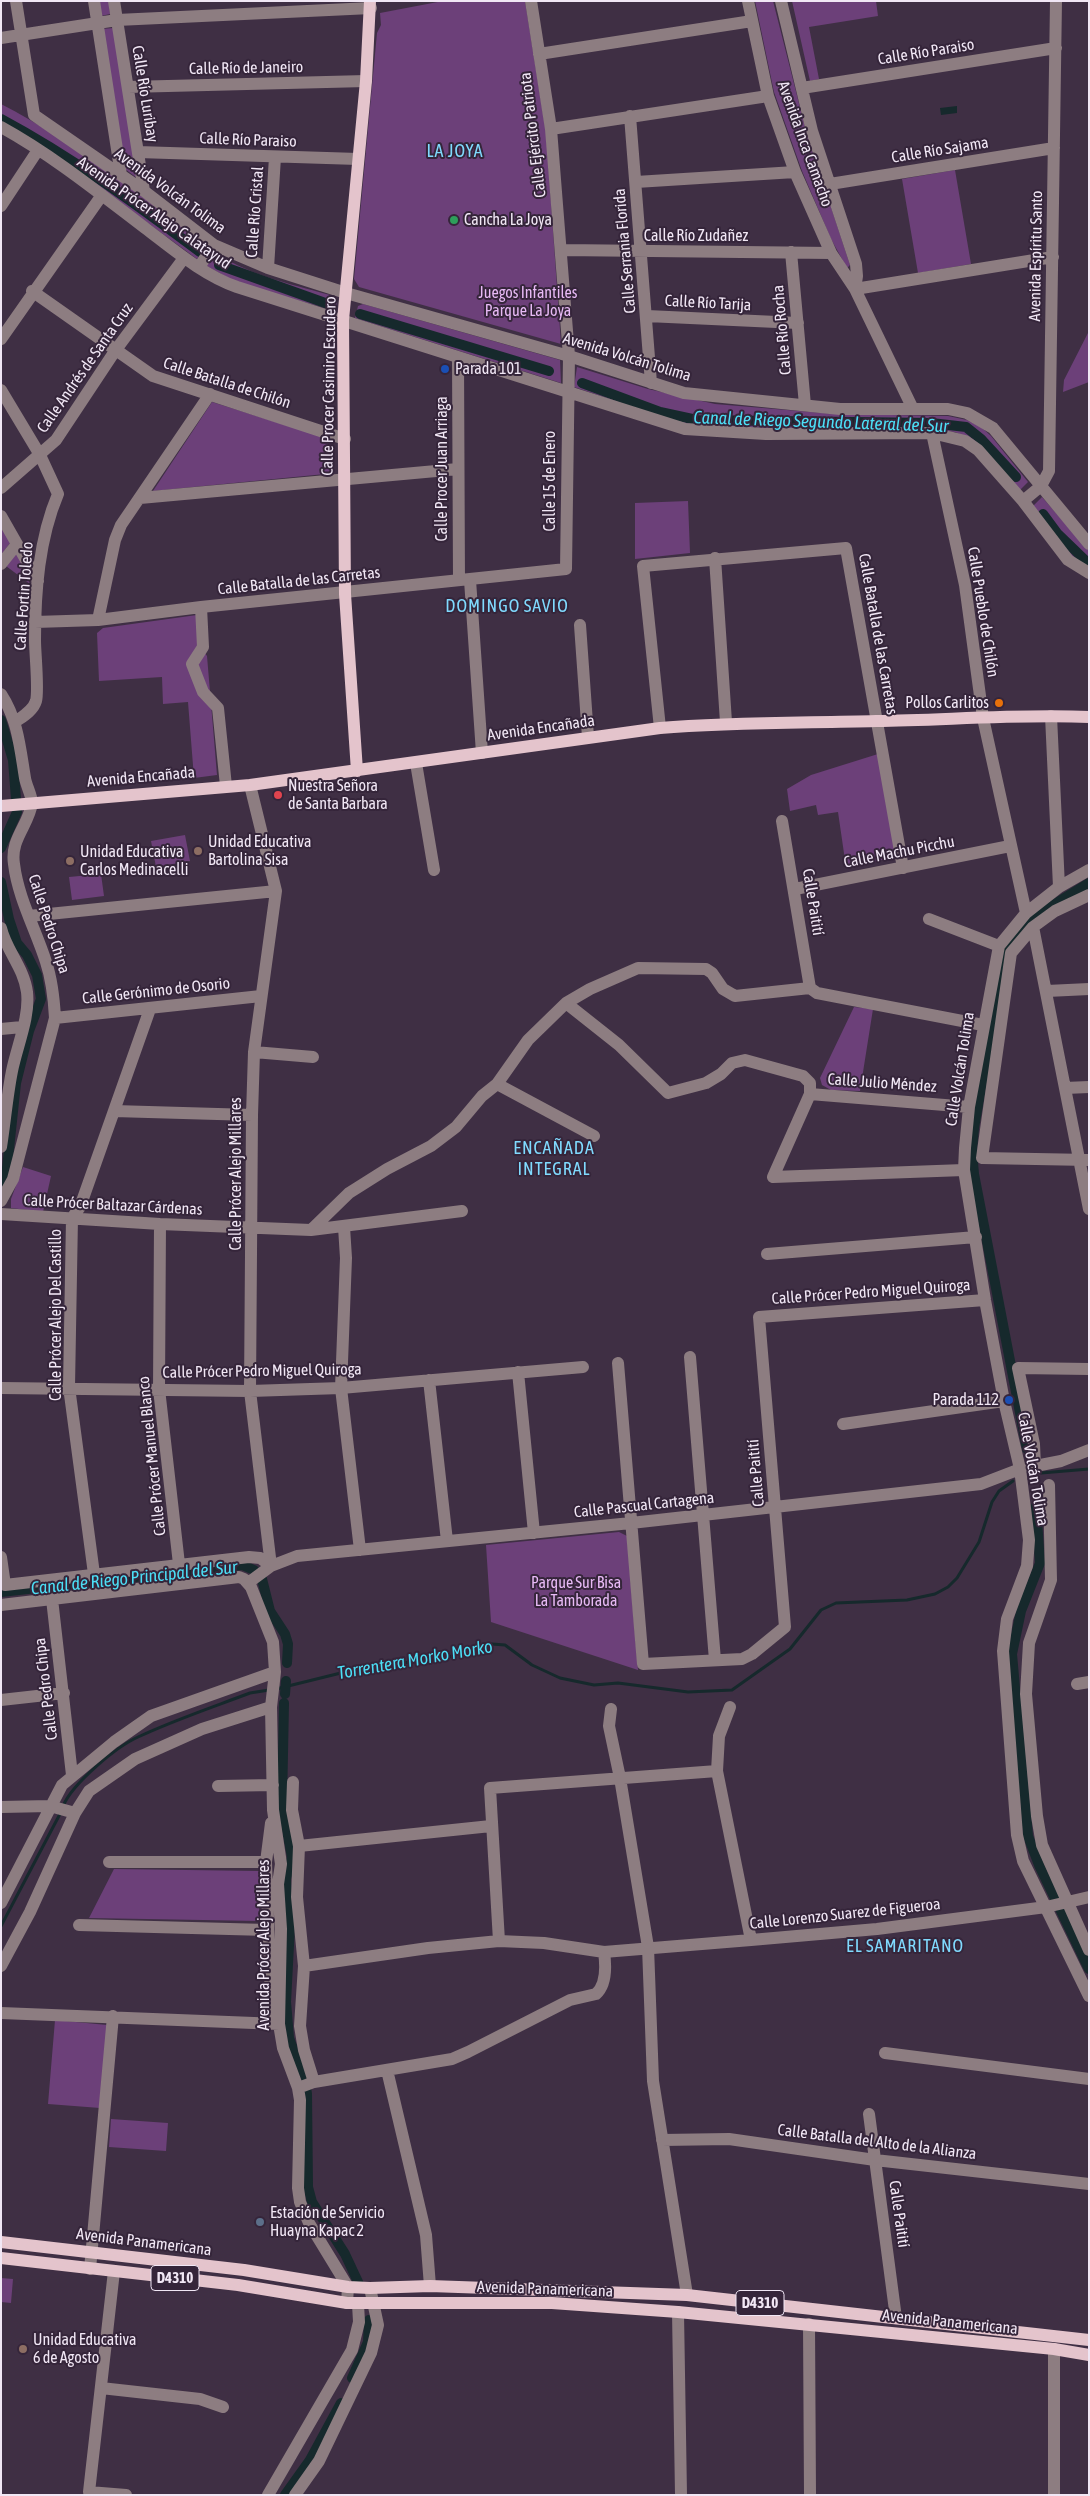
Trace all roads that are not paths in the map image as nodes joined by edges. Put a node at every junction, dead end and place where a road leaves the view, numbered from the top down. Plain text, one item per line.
1 (16, 1) edge
2 (94, 1) edge
3 (114, 1) edge
4 (531, 1) edge
5 (748, 1) edge
6 (781, 1) edge
7 (1056, 1) edge
8 (371, 4) edge
9 (117, 20) junction
10 (752, 21) junction
11 (97, 23) junction
12 (21, 35) junction
13 (1, 38) edge
14 (1056, 48) junction
15 (539, 54) junction
16 (366, 81) junction
17 (128, 87) junction
18 (802, 88) junction
19 (768, 96) junction
20 (630, 116) junction
21 (1, 127) edge
22 (552, 129) junction
23 (1054, 148) junction
24 (38, 150) junction
25 (138, 152) junction
26 (275, 157) junction
27 (358, 159) junction
28 (795, 172) junction
29 (121, 175) junction
30 (636, 182) junction
31 (830, 184) junction
32 (144, 191) junction
33 (102, 195) junction
34 (1, 206) edge
35 (213, 247) junction
36 (562, 250) junction
37 (791, 252) junction
38 (642, 253) junction
39 (831, 253) junction
40 (1052, 257) junction
41 (184, 258) junction
42 (200, 266) junction
43 (268, 268) junction
44 (855, 289) junction
45 (32, 292) junction
46 (346, 293) junction
47 (647, 316) junction
48 (343, 320) junction
49 (798, 323) junction
50 (1, 339) edge
51 (116, 351) junction
52 (569, 356) junction
53 (458, 358) junction
54 (652, 383) junction
55 (1, 390) edge
56 (567, 392) junction
57 (210, 394) junction
58 (805, 405) junction
59 (913, 409) junction
60 (932, 434) junction
61 (345, 438) junction
62 (40, 455) junction
63 (458, 469) junction
64 (344, 479) junction
65 (1040, 486) junction
66 (1, 488) edge
67 (140, 498) junction
68 (1023, 501) junction
69 (1, 516) edge
70 (17, 544) junction
71 (1089, 544) edge
72 (715, 558) junction
73 (1, 564) edge
74 (566, 569) joint
75 (1089, 573) edge
76 (464, 580) junction
77 (38, 581) junction
78 (345, 594) junction
79 (202, 607) junction
80 (98, 620) junction
81 (35, 622) junction
82 (580, 625) dead end
83 (1, 694) edge
84 (1052, 716) junction
85 (1089, 717) edge
86 (983, 718) junction
87 (877, 721) junction
88 (14, 722) junction
89 (726, 722) junction
90 (660, 728) junction
91 (588, 737) junction
92 (482, 753) junction
93 (416, 763) junction
94 (357, 771) junction
95 (250, 785) junction
96 (226, 786) junction
97 (27, 803) junction
98 (3, 806) edge
99 (782, 821) dead end
100 (1010, 846) junction
101 (902, 868) junction
102 (434, 870) dead end
103 (1089, 870) edge
104 (1059, 887) junction
105 (795, 889) junction
106 (276, 891) junction
107 (1089, 895) edge
108 (1026, 912) junction
109 (29, 916) junction
110 (929, 919) dead end
111 (1033, 926) junction
112 (2, 934) edge
113 (999, 946) junction
114 (810, 988) junction
115 (1089, 989) edge
116 (1047, 991) junction
117 (261, 996) junction
118 (566, 1003) junction
119 (150, 1009) junction
120 (55, 1018) junction
121 (983, 1025) junction
122 (22, 1027) junction
123 (1, 1029) edge
124 (254, 1052) junction
125 (313, 1058) dead end
126 (497, 1084) junction
127 (1089, 1087) edge
128 (1065, 1088) junction
129 (810, 1094) junction
130 (969, 1107) junction
131 (114, 1110) junction
132 (252, 1115) junction
133 (594, 1136) dead end
134 (1, 1147) edge
135 (1083, 1160) edge
136 (964, 1170) junction
137 (9, 1177) edge
138 (1, 1201) edge
139 (1089, 1209) edge
140 (462, 1211) dead end
141 (1, 1214) edge
142 (72, 1218) junction
143 (160, 1224) junction
144 (344, 1227) junction
145 (253, 1229) junction
146 (311, 1230) junction
147 (976, 1237) junction
148 (767, 1254) dead end
149 (986, 1300) junction
150 (759, 1317) joint
151 (690, 1357) dead end
152 (618, 1363) dead end
153 (583, 1366) dead end
154 (1089, 1369) edge
155 (518, 1372) junction
156 (429, 1380) junction
157 (69, 1387) junction
158 (1, 1388) edge
159 (341, 1388) junction
160 (159, 1389) junction
161 (250, 1391) junction
162 (1004, 1401) junction
163 (843, 1424) dead end
164 (1089, 1450) edge
165 (1035, 1466) junction
166 (1020, 1469) junction
167 (1049, 1485) dead end
168 (775, 1507) junction
169 (703, 1515) junction
170 (631, 1523) junction
171 (534, 1533) junction
172 (447, 1541) junction
173 (360, 1550) junction
174 (1, 1557) edge
175 (179, 1564) junction
176 (266, 1570) junction
177 (94, 1574) junction
178 (249, 1582) junction
179 (52, 1599) junction
180 (1, 1605) edge
181 (716, 1660) junction
182 (274, 1678) junction
183 (64, 1693) junction
184 (1, 1700) edge
185 (272, 1702) junction
186 (730, 1707) dead end
187 (611, 1709) dead end
188 (718, 1771) junction
189 (72, 1775) junction
190 (620, 1778) junction
191 (293, 1782) dead end
192 (273, 1785) junction
193 (218, 1786) dead end
194 (1, 1807) edge
195 (62, 1810) junction
196 (273, 1810) junction
197 (491, 1826) junction
198 (299, 1846) junction
199 (109, 1862) dead end
200 (266, 1862) junction
201 (1089, 1897) edge
202 (1, 1903) edge
203 (1055, 1904) junction
204 (79, 1924) dead end
205 (267, 1930) junction
206 (751, 1940) junction
207 (499, 1941) junction
208 (648, 1947) junction
209 (1089, 1950) edge
210 (604, 1952) junction
211 (1, 1966) edge
212 (304, 1966) junction
213 (1089, 1996) edge
214 (1, 2013) edge
215 (113, 2016) junction
216 (273, 2024) junction
217 (885, 2054) dead end
218 (387, 2070) junction
219 (1089, 2079) edge
220 (306, 2085) junction
221 (869, 2114) dead end
222 (662, 2140) junction
223 (875, 2160) junction
224 (1089, 2184) edge
225 (1, 2242) edge
226 (93, 2252) junction
227 (1, 2258) edge
228 (90, 2269) junction
229 (114, 2272) junction
230 (348, 2286) junction
231 (430, 2286) junction
232 (370, 2288) junction
233 (687, 2295) junction
234 (353, 2303) junction
235 (374, 2304) junction
236 (678, 2312) junction
237 (896, 2318) junction
238 (809, 2324) junction
239 (1089, 2340) edge
240 (1054, 2349) junction
241 (1089, 2356) edge
242 (101, 2388) junction
243 (223, 2406) dead end
244 (126, 2495) edge
245 (268, 2495) edge
246 (295, 2495) edge
247 (681, 2495) edge
248 (810, 2495) edge
249 (1054, 2495) edge

1 - 12 street
2 - 11 street
3 - 9 street, Calle Río Luribay
4 - 15 street, Calle Ejército Patriota
5 - 10 street, Avenida Inca Camacho
6 - 18 street, Avenida Inca Camacho
7 - 14 street, Avenida Espíritu Santo
8 - 9 street
8 - 16 main road, Calle Procer Casimiro Escudero
9 - 11 street
9 - 17 street, Calle Río Luribay
10 - 15 street
10 - 19 street, Avenida Inca Camacho
11 - 12 street
11 - 29 street
12 - 13 street
12 - 29 street, Avenida Volcán Tolima
14 - 18 street, Calle Río Paraiso
14 - 23 street, Avenida Espíritu Santo
15 - 22 street, Calle Ejército Patriota
16 - 17 street, Calle Río de Janeiro
16 - 27 main road, Calle Procer Casimiro Escudero
17 - 25 street, Calle Río Luribay
18 - 31 street, Avenida Inca Camacho
19 - 20 street
19 - 28 street, Avenida Inca Camacho
20 - 22 street
20 - 30 street, Calle Serrania Florida
21 - 24 street, Avenida Prócer Alejo Calatayud
22 - 36 street, Calle Ejército Patriota
23 - 31 street, Calle Río Sajama
23 - 40 street, Avenida Espíritu Santo
24 - 33 street, Avenida Prócer Alejo Calatayud
24 - 34 street
25 - 26 street, Calle Río Paraiso
25 - 32 street, Calle Río Luribay
26 - 27 street, Calle Río Paraiso
26 - 43 street, Calle Río Cristal
27 - 46 main road, Calle Procer Casimiro Escudero
28 - 30 street
28 - 39 street, Avenida Inca Camacho
29 - 32 street, Avenida Volcán Tolima
30 - 38 street, Calle Serrania Florida
31 - 44 street, Avenida Inca Camacho
32 - 35 street, Avenida Volcán Tolima
33 - 41 street, Avenida Prócer Alejo Calatayud
33 - 45 street
35 - 42 street
35 - 43 street, Avenida Volcán Tolima
36 - 38 street, Calle Río Zudañez
36 - 52 street, Calle Ejército Patriota
37 - 38 street, Calle Río Zudañez
37 - 39 street, Calle Río Zudañez
37 - 49 street, Calle Río Rocha
38 - 47 street, Calle Serrania Florida
39 - 44 street, Avenida Inca Camacho
40 - 44 street
40 - 65 street, Avenida Espíritu Santo
41 - 42 street, Avenida Prócer Alejo Calatayud
41 - 51 street, Calle Andrés de Santa Cruz
42 - 48 street, Avenida Prócer Alejo Calatayud
43 - 46 street, Avenida Volcán Tolima
44 - 59 street, Avenida Inca Camacho
45 - 50 street
45 - 51 street, Calle Batalla de Chilón
46 - 48 main road, Calle Procer Casimiro Escudero
46 - 52 street, Avenida Volcán Tolima
47 - 49 street, Calle Río Tarija
47 - 54 street, Calle Serrania Florida
48 - 53 street, Avenida Prócer Alejo Calatayud
48 - 61 main road, Calle Procer Casimiro Escudero
49 - 58 street, Calle Río Rocha
51 - 57 street, Calle Batalla de Chilón
51 - 62 street, Calle Andrés de Santa Cruz
52 - 54 street, Avenida Volcán Tolima
52 - 56 street, Calle 15 de Enero
53 - 56 street, Avenida Prócer Alejo Calatayud
53 - 63 street, Calle Procer Juan Arriaga
54 - 58 street, Avenida Volcán Tolima
55 - 62 street, Calle Fortin Toledo
56 - 60 street, Avenida Prócer Alejo Calatayud
56 - 74 street, Calle 15 de Enero
57 - 61 street, Calle Batalla de Chilón
57 - 67 street
58 - 59 street, Avenida Volcán Tolima
59 - 65 street, Avenida Volcán Tolima
60 - 68 street, Avenida Prócer Alejo Calatayud
60 - 86 street, Calle Pueblo de Chilón
61 - 64 main road, Calle Procer Casimiro Escudero
62 - 66 street, Calle Andrés de Santa Cruz
62 - 77 street, Calle Fortin Toledo
63 - 64 street
63 - 76 street, Calle Procer Juan Arriaga
64 - 67 street
64 - 78 main road, Calle Procer Casimiro Escudero
65 - 68 street, Avenida Espíritu Santo
65 - 71 street, Avenida Volcán Tolima
67 - 80 street
68 - 75 street, Avenida Prócer Alejo Calatayud
69 - 70 street
70 - 73 street
70 - 77 street
72 - 87 street, Calle Batalla de las Carretas
72 - 89 street
72 - 90 street, Calle Batalla de las Carretas
74 - 76 street, Calle Batalla de las Carretas
76 - 78 street, Calle Batalla de las Carretas
76 - 92 street, Calle Procer Juan Arriaga
77 - 81 street, Calle Fortin Toledo
78 - 79 street, Calle Batalla de las Carretas
78 - 94 main road, Calle Procer Casimiro Escudero
79 - 80 street, Calle Batalla de las Carretas
79 - 96 street
80 - 81 street, Calle Batalla de las Carretas
81 - 88 street, Calle Fortin Toledo
82 - 91 street
83 - 88 street
84 - 85 main road, Avenida Encañada
84 - 86 main road, Avenida Encañada
84 - 104 street
86 - 87 main road, Avenida Encañada
86 - 100 street, Calle Pueblo de Chilón
87 - 89 main road, Avenida Encañada
87 - 101 street, Calle Batalla de las Carretas
88 - 97 street
89 - 90 main road, Avenida Encañada
90 - 91 main road, Avenida Encañada
91 - 92 main road, Avenida Encañada
92 - 93 main road, Avenida Encañada
93 - 94 main road, Avenida Encañada
93 - 102 street
94 - 95 main road, Avenida Encañada
95 - 96 main road, Avenida Encañada
95 - 106 street, Calle Prócer Alejo Millares
96 - 97 main road, Avenida Encañada
97 - 98 main road, Avenida Encañada
97 - 109 street, Calle Pedro Chipa
99 - 105 street, Calle Paitití
100 - 101 street, Calle Machu Picchu
100 - 108 street, Calle Pueblo de Chilón
101 - 105 street, Calle Machu Picchu
103 - 104 street
104 - 108 street
105 - 114 street, Calle Paitití
106 - 109 street
106 - 117 street, Calle Prócer Alejo Millares
107 - 111 street
108 - 113 street, Calle Volcán Tolima
109 - 120 street, Calle Pedro Chipa
110 - 113 street
111 - 116 street
111 - 135 street
112 - 122 street
113 - 121 street, Calle Volcán Tolima
114 - 118 street
114 - 121 street
115 - 116 street
116 - 128 street
117 - 119 street, Calle Gerónimo de Osorio
117 - 124 street, Calle Prócer Alejo Millares
118 - 126 street
118 - 129 street, Calle Julio Méndez
119 - 120 street, Calle Gerónimo de Osorio
119 - 131 street, Calle Prócer Alejo Del Castillo
120 - 137 street, Calle Pedro Chipa
121 - 130 street, Calle Volcán Tolima
122 - 123 street
122 - 134 street
124 - 125 street
124 - 132 street, Calle Prócer Alejo Millares
126 - 133 street
126 - 146 street
127 - 128 street
128 - 135 street
129 - 130 street, Calle Julio Méndez
129 - 136 street
130 - 136 street, Calle Volcán Tolima
131 - 132 street
131 - 142 street, Calle Prócer Alejo Del Castillo
132 - 145 street, Calle Prócer Alejo Millares
135 - 139 street
136 - 147 street, Calle Volcán Tolima
137 - 138 street, Calle Pedro Chipa
140 - 144 street, Calle Prócer Baltazar Cárdenas
141 - 142 street, Calle Prócer Baltazar Cárdenas
142 - 143 street, Calle Prócer Baltazar Cárdenas
142 - 157 street, Calle Prócer Alejo Del Castillo
143 - 145 street, Calle Prócer Baltazar Cárdenas
143 - 160 street, Calle Prócer Manuel Blanco
144 - 146 street, Calle Prócer Baltazar Cárdenas
144 - 159 street
145 - 146 street, Calle Prócer Baltazar Cárdenas
145 - 161 street, Calle Prócer Alejo Millares
147 - 148 street
147 - 149 street, Calle Volcán Tolima
149 - 150 street, Calle Prócer Pedro Miguel Quiroga
149 - 162 street, Calle Volcán Tolima
150 - 168 street, Calle Paitití
151 - 169 street
152 - 170 street
153 - 155 street, Calle Prócer Pedro Miguel Quiroga
154 - 165 street
155 - 156 street, Calle Prócer Pedro Miguel Quiroga
155 - 171 street
156 - 159 street, Calle Prócer Pedro Miguel Quiroga
156 - 172 street
157 - 158 street, Calle Prócer Pedro Miguel Quiroga
157 - 160 street, Calle Prócer Pedro Miguel Quiroga
157 - 177 street, Calle Prócer Alejo Del Castillo
159 - 161 street, Calle Prócer Pedro Miguel Quiroga
159 - 173 street
160 - 161 street, Calle Prócer Pedro Miguel Quiroga
160 - 175 street, Calle Prócer Manuel Blanco
161 - 176 street, Calle Prócer Alejo Millares
162 - 163 street
162 - 166 street, Calle Volcán Tolima
164 - 165 street
165 - 166 street, Calle Pascual Cartagena
166 - 168 street, Calle Pascual Cartagena
166 - 203 street, Calle Volcán Tolima
167 - 203 street, Calle Volcán Tolima
168 - 169 street, Calle Pascual Cartagena
168 - 181 street, Calle Paitití
169 - 170 street, Calle Pascual Cartagena
169 - 181 street
170 - 171 street, Calle Pascual Cartagena
170 - 181 street
171 - 172 street, Calle Pascual Cartagena
172 - 173 street, Calle Pascual Cartagena
173 - 176 street, Calle Pascual Cartagena
174 - 177 street
175 - 176 street
175 - 177 street
176 - 178 street, Calle Pascual Cartagena
178 - 179 street
178 - 182 street
179 - 180 street
179 - 183 street, Calle Pedro Chipa
182 - 185 street, Avenida Prócer Alejo Millares
182 - 189 street
183 - 184 street
183 - 189 street, Calle Pedro Chipa
185 - 192 street, Avenida Prócer Alejo Millares
185 - 195 street
186 - 188 street
187 - 190 street
188 - 190 street
188 - 206 street
189 - 195 street
190 - 197 street
190 - 208 street
191 - 198 street
192 - 193 street
192 - 196 street, Avenida Prócer Alejo Millares
194 - 195 street
195 - 202 street
195 - 211 street
196 - 200 street, Avenida Prócer Alejo Millares
196 - 216 street, Avenida Prócer Alejo Millares
197 - 198 street
197 - 207 street
198 - 212 street
199 - 200 street
200 - 205 street, Avenida Prócer Alejo Millares
201 - 203 street, Calle Lorenzo Suarez de Figueroa
203 - 206 street, Calle Lorenzo Suarez de Figueroa
203 - 209 street, Calle Volcán Tolima
203 - 213 street, Calle Volcán Tolima
204 - 205 street
205 - 216 street, Avenida Prócer Alejo Millares
206 - 208 street, Calle Lorenzo Suarez de Figueroa
207 - 210 street, Calle Lorenzo Suarez de Figueroa
207 - 212 street, Calle Lorenzo Suarez de Figueroa
208 - 210 street, Calle Lorenzo Suarez de Figueroa
208 - 222 street
210 - 218 street
212 - 220 street
214 - 215 street
215 - 216 street
215 - 226 street
216 - 220 street, Avenida Prócer Alejo Millares
217 - 219 street
218 - 220 street
218 - 231 street
220 - 230 street, Avenida Prócer Alejo Millares
221 - 223 street, Calle Paitití
222 - 223 street, Calle Batalla del Alto de la Alianza
222 - 233 street
223 - 224 street, Calle Batalla del Alto de la Alianza
223 - 237 street, Calle Paitití
225 - 226 main road, Avenida Panamericana / D4310
226 - 228 street
226 - 230 main road, Avenida Panamericana / D4310
227 - 228 main road, Avenida Panamericana / D4310
228 - 229 main road, Avenida Panamericana / D4310
229 - 234 main road, Avenida Panamericana / D4310
229 - 242 street
230 - 232 main road, Avenida Panamericana / D4310
230 - 234 street
231 - 232 main road, Avenida Panamericana / D4310
231 - 233 main road, Avenida Panamericana / D4310
232 - 235 street
233 - 237 main road, Avenida Panamericana / D4310
234 - 235 main road, Avenida Panamericana / D4310
234 - 245 street
235 - 236 main road, Avenida Panamericana / D4310
235 - 246 street
236 - 238 main road, Avenida Panamericana / D4310
236 - 247 street
237 - 239 main road, Avenida Panamericana / D4310
238 - 240 main road, Avenida Panamericana / D4310
238 - 248 street
240 - 241 main road, Avenida Panamericana / D4310
240 - 249 street
242 - 243 street
242 - 244 street

